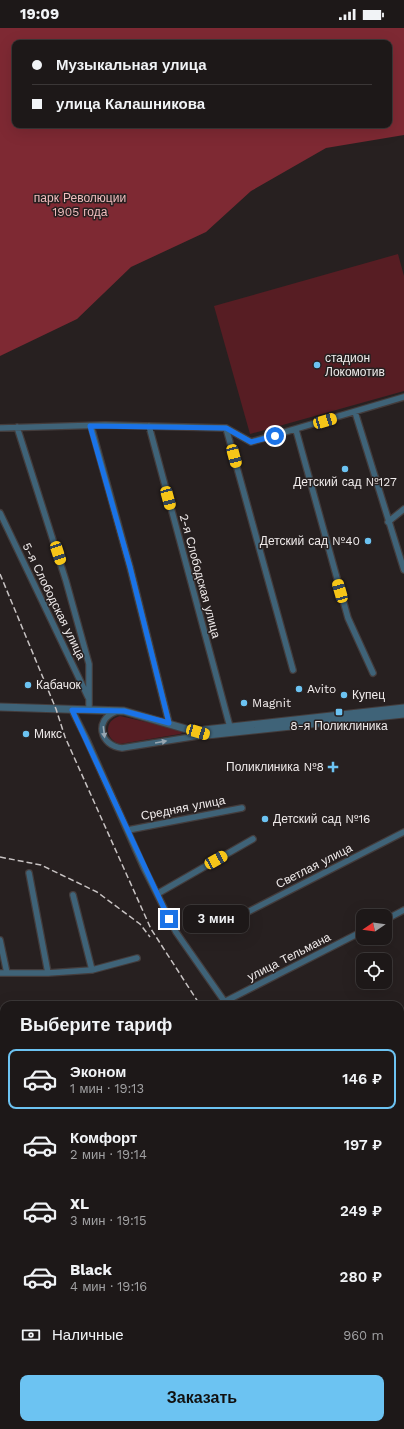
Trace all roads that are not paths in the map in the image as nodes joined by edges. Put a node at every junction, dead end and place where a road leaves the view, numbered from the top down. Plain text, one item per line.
1 (404, 397) edge
2 (355, 412) junction
3 (90, 426) junction
4 (149, 426) junction
5 (17, 427) junction
6 (0, 428) edge
7 (226, 428) junction
8 (296, 430) junction
9 (404, 509) edge
10 (0, 513) edge
11 (388, 522) junction
12 (404, 570) edge
13 (294, 670) dead end
14 (373, 673) dead end
15 (89, 700) junction
16 (0, 707) edge
17 (404, 708) edge
18 (72, 710) junction
19 (89, 710) junction
20 (118, 711) junction
21 (404, 714) edge
22 (169, 723) junction
23 (188, 729) junction
24 (230, 730) junction
25 (208, 735) junction
26 (242, 808) dead end
27 (128, 830) junction
28 (404, 832) edge
29 (253, 839) dead end
30 (29, 873) dead end
31 (73, 894) dead end
32 (157, 894) junction
33 (404, 910) edge
34 (392, 916) edge
35 (234, 919) dead end
36 (356, 935) edge
37 (0, 940) edge
38 (137, 958) dead end
39 (92, 970) junction
40 (0, 973) edge
41 (7, 973) junction
42 (48, 973) junction
43 (224, 1001) edge
44 (229, 1001) edge

1 - 2 street
2 - 8 street
2 - 11 street
3 - 4 street
3 - 5 street
3 - 22 street
4 - 7 street
4 - 24 street, 2-я Слободская улица
5 - 6 street
5 - 15 street
7 - 8 street
7 - 13 street
8 - 14 street
9 - 11 street
10 - 15 street, 5-я Слободская улица
11 - 12 street
15 - 19 street
16 - 18 street
17 - 24 street
18 - 19 street
18 - 27 street
19 - 20 street
20 - 22 street
20 -> 25 street
21 - 24 street
22 - 23 street
23 - 24 street
23 - 25 street
24 - 25 street
26 - 27 street, Средняя улица
27 - 32 street
28 - 35 street, Светлая улица
29 - 32 street
30 - 42 street
31 - 39 street
32 - 43 street
33 - 34 street
36 - 44 street, улица Тельмана
37 - 41 street
38 - 39 street
39 - 42 street
40 - 41 street
41 - 42 street

